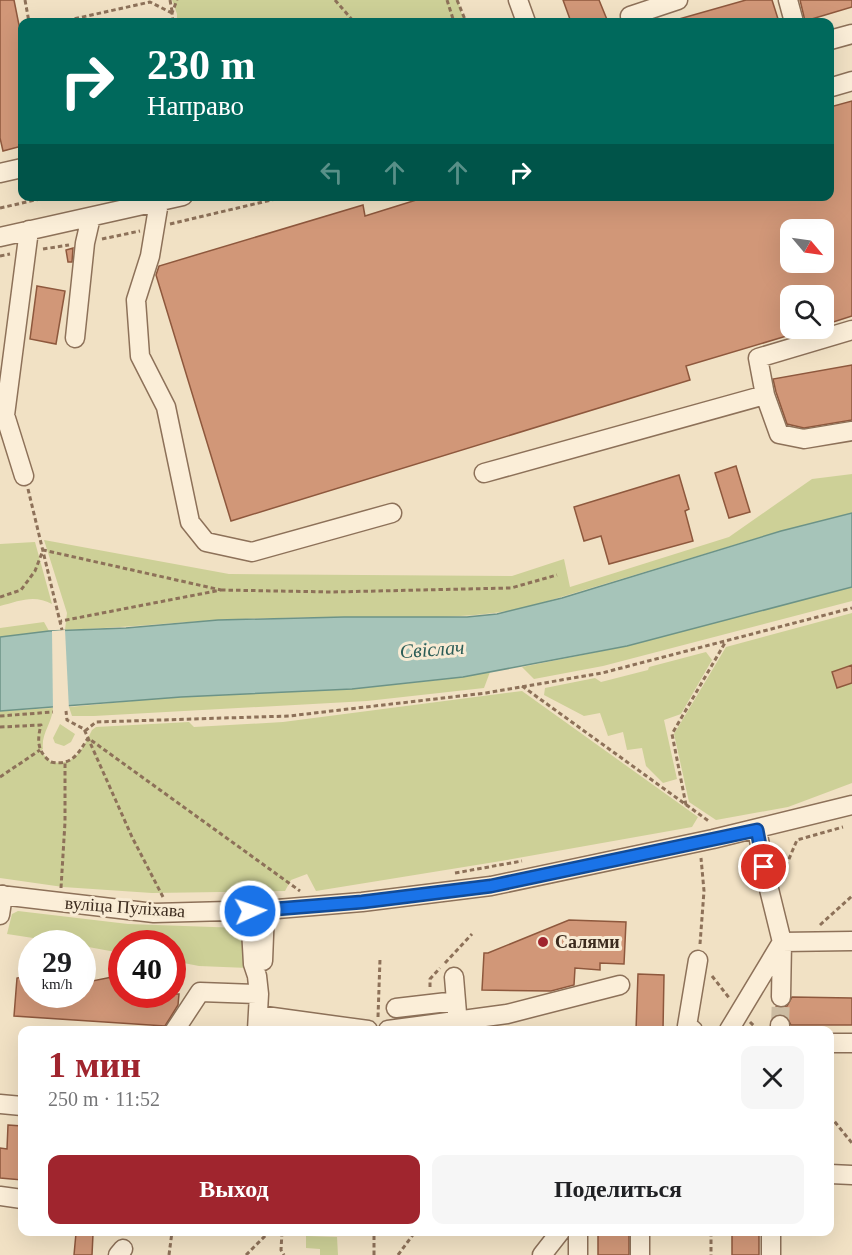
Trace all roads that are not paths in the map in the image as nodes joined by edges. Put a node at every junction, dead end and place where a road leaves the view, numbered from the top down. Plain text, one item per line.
1 (518, 0) edge
2 (678, 0) edge
3 (788, 0) edge
4 (629, 13) edge
5 (524, 18) edge
6 (793, 18) edge
7 (852, 34) edge
8 (834, 39) edge
9 (852, 81) edge
10 (834, 86) edge
11 (18, 169) edge
12 (0, 173) edge
13 (163, 201) edge
14 (159, 202) junction
15 (91, 217) junction
16 (29, 231) junction
17 (0, 237) edge
18 (852, 330) edge
19 (75, 338) dead end
20 (765, 395) junction
21 (852, 431) edge
22 (484, 473) dead end
23 (24, 476) road end
24 (392, 513) dead end
25 (852, 806) edge
26 (757, 830) junction
27 (1, 895) edge
28 (258, 910) junction
29 (0, 915) edge
30 (852, 941) edge
31 (782, 942) junction
32 (698, 960) road end
33 (454, 977) dead end
34 (258, 985) junction
35 (620, 985) dead end
36 (781, 997) tunnel mouth
37 (456, 1001) junction
38 (396, 1008) dead end
39 (458, 1021) junction
40 (257, 1023) edge
41 (178, 1026) edge
42 (378, 1026) edge
43 (687, 1026) edge
44 (732, 1026) edge
45 (834, 1043) edge
46 (852, 1043) edge
47 (0, 1104) edge
48 (18, 1106) edge
49 (834, 1174) edge
50 (852, 1175) edge
51 (0, 1196) edge
52 (18, 1198) edge
53 (557, 1236) edge
54 (578, 1236) edge
55 (640, 1236) edge
56 (771, 1236) edge
57 (542, 1255) edge
58 (578, 1255) edge
59 (640, 1255) edge
60 (771, 1255) edge

1 - 5 street
2 - 4 street
3 - 6 street
7 - 8 street
9 - 10 street
11 - 12 street
13 - 14 street
14 - 15 street
14 - 24 street
15 - 16 street
15 - 19 street
16 - 17 street
16 - 23 street
18 - 20 street
20 - 21 street
20 - 22 street
25 - 26 street, вуліца Пуліхава
26 - 28 street, вуліца Пуліхава
26 - 31 street
27 - 28 street, вуліца Пуліхава
27 - 29 street
28 - 34 street
30 - 31 street
31 - 36 street
31 - 44 street
32 - 43 street
33 - 37 street
34 - 40 street
34 - 41 street
35 - 39 street
37 - 38 street
37 - 39 street
39 - 42 street
40 - 42 street
45 - 46 street
47 - 48 street
49 - 50 street
51 - 52 street
53 - 57 street
54 - 58 street
55 - 59 street
56 - 60 street

